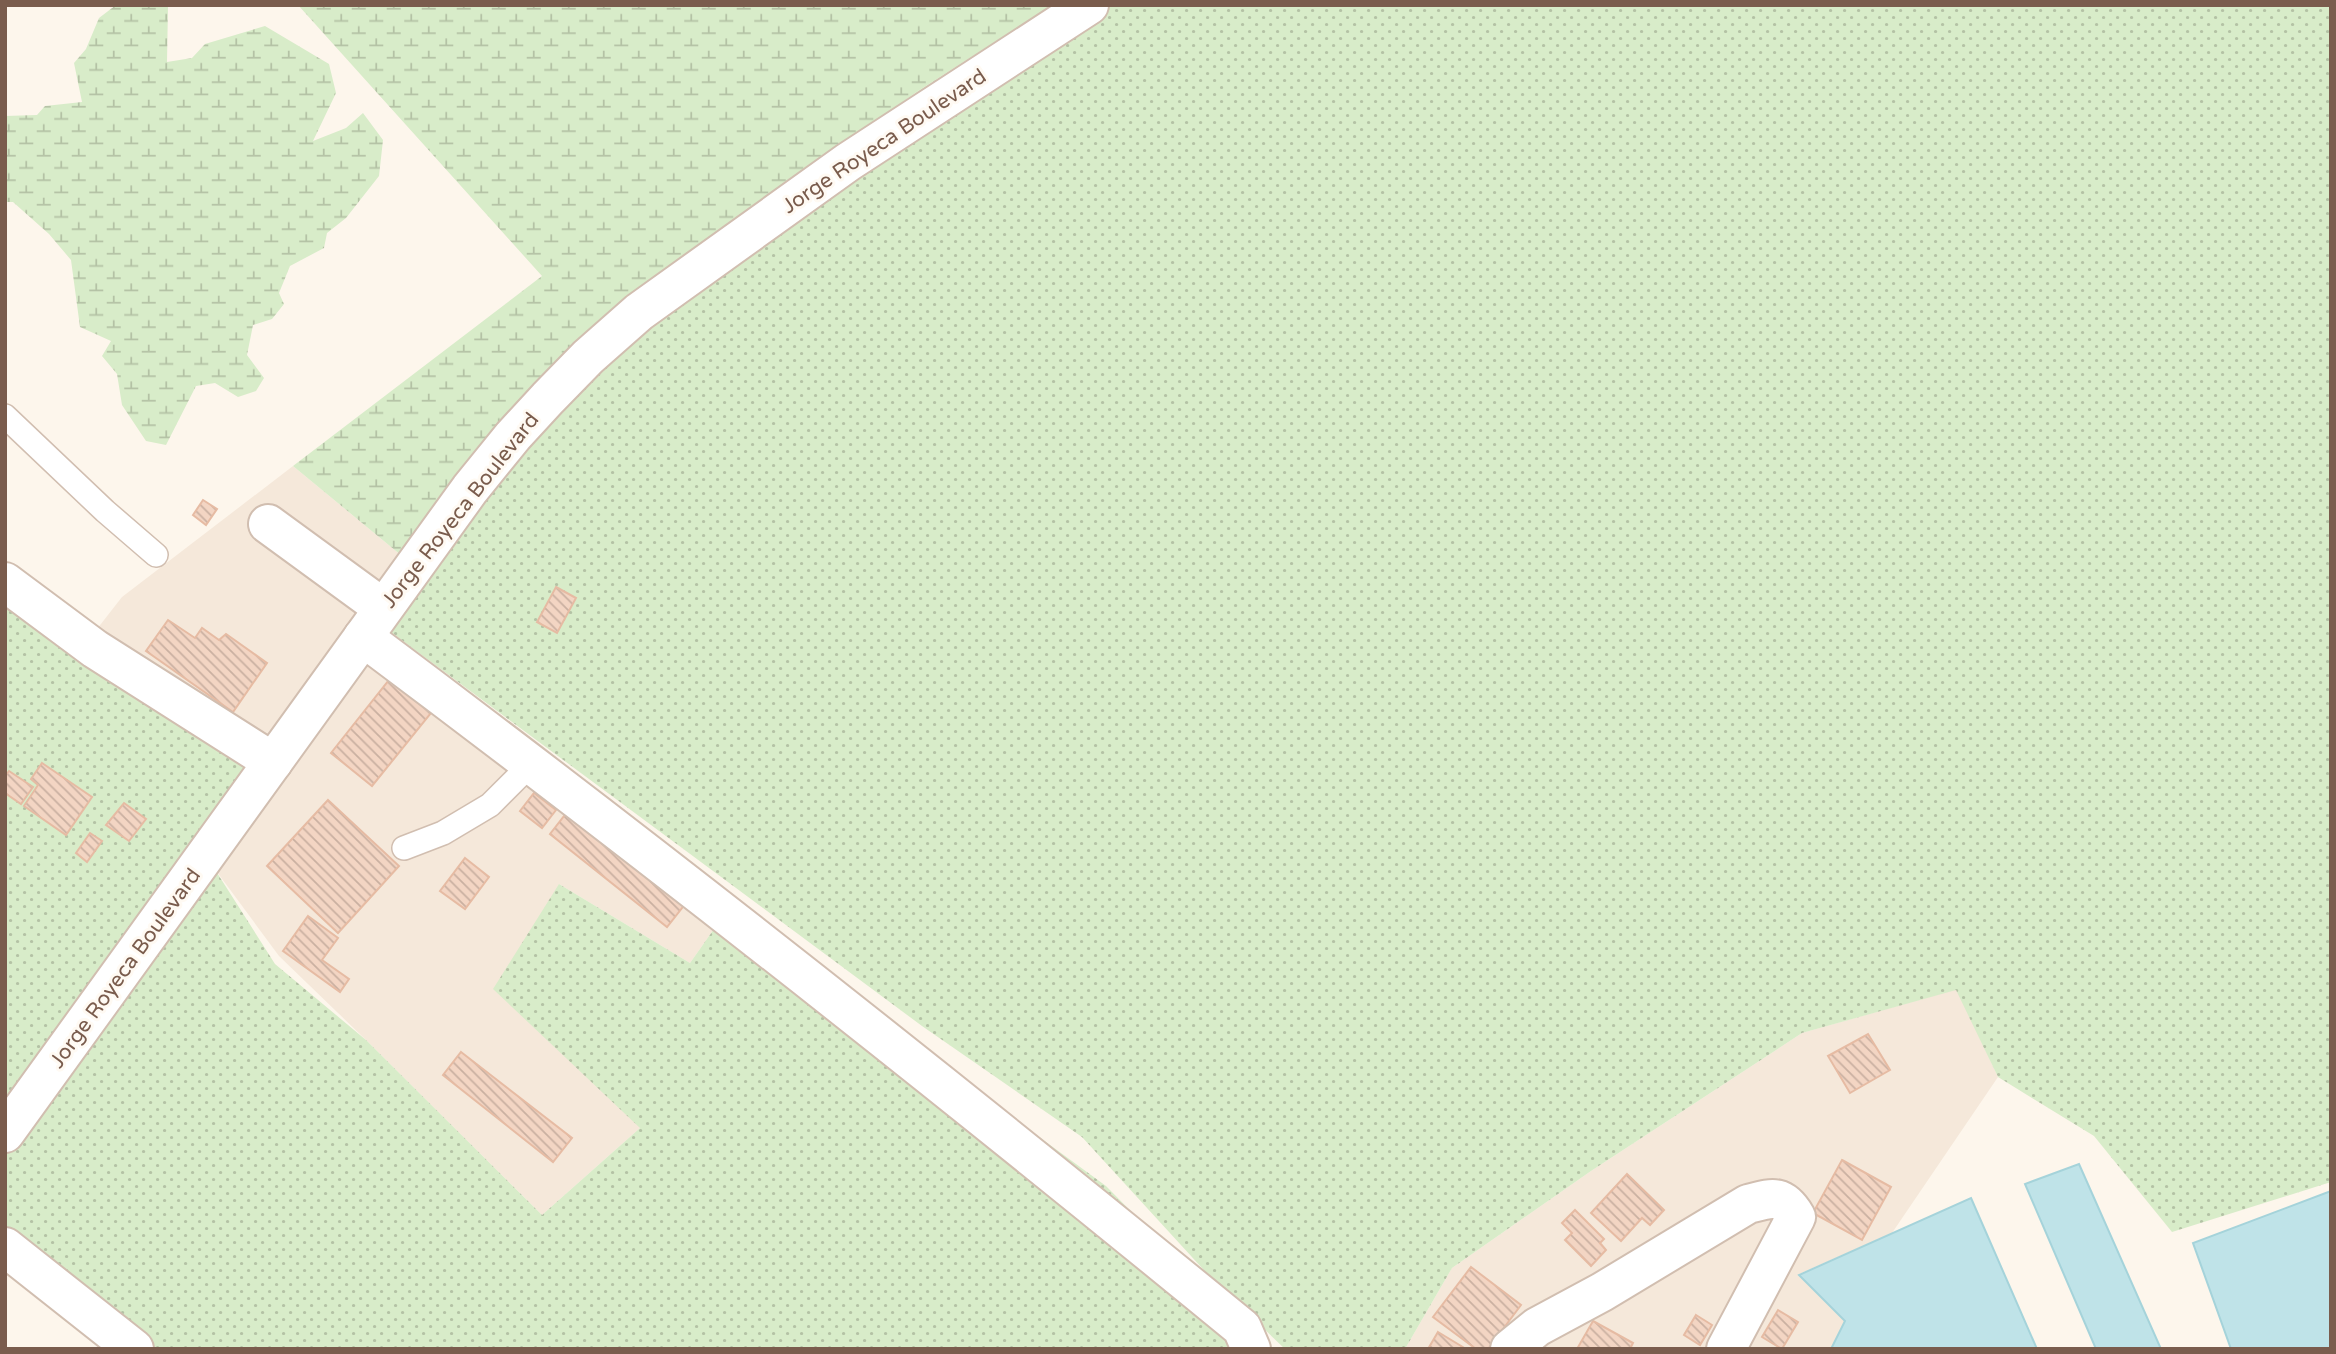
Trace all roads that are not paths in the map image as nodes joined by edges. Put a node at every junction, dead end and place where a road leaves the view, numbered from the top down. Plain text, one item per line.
1 (1089, 5) edge
2 (5, 416) edge
3 (268, 524) dead end
4 (156, 555) dead end
5 (5, 582) edge
6 (373, 622) junction
7 (273, 762) junction
8 (532, 763) junction
9 (404, 848) dead end
10 (5, 1133) edge
11 (5, 1247) edge
12 (134, 1349) edge
13 (1251, 1349) edge
14 (1510, 1349) edge
15 (1726, 1349) edge

1 - 6 street, Jorge Royeca Boulevard
2 - 4 lane
3 - 6 street
5 - 7 street
6 - 7 street, Jorge Royeca Boulevard
6 - 8 street
7 - 10 street, Jorge Royeca Boulevard
8 - 9 lane
8 - 13 street
11 - 12 street
14 - 15 street

